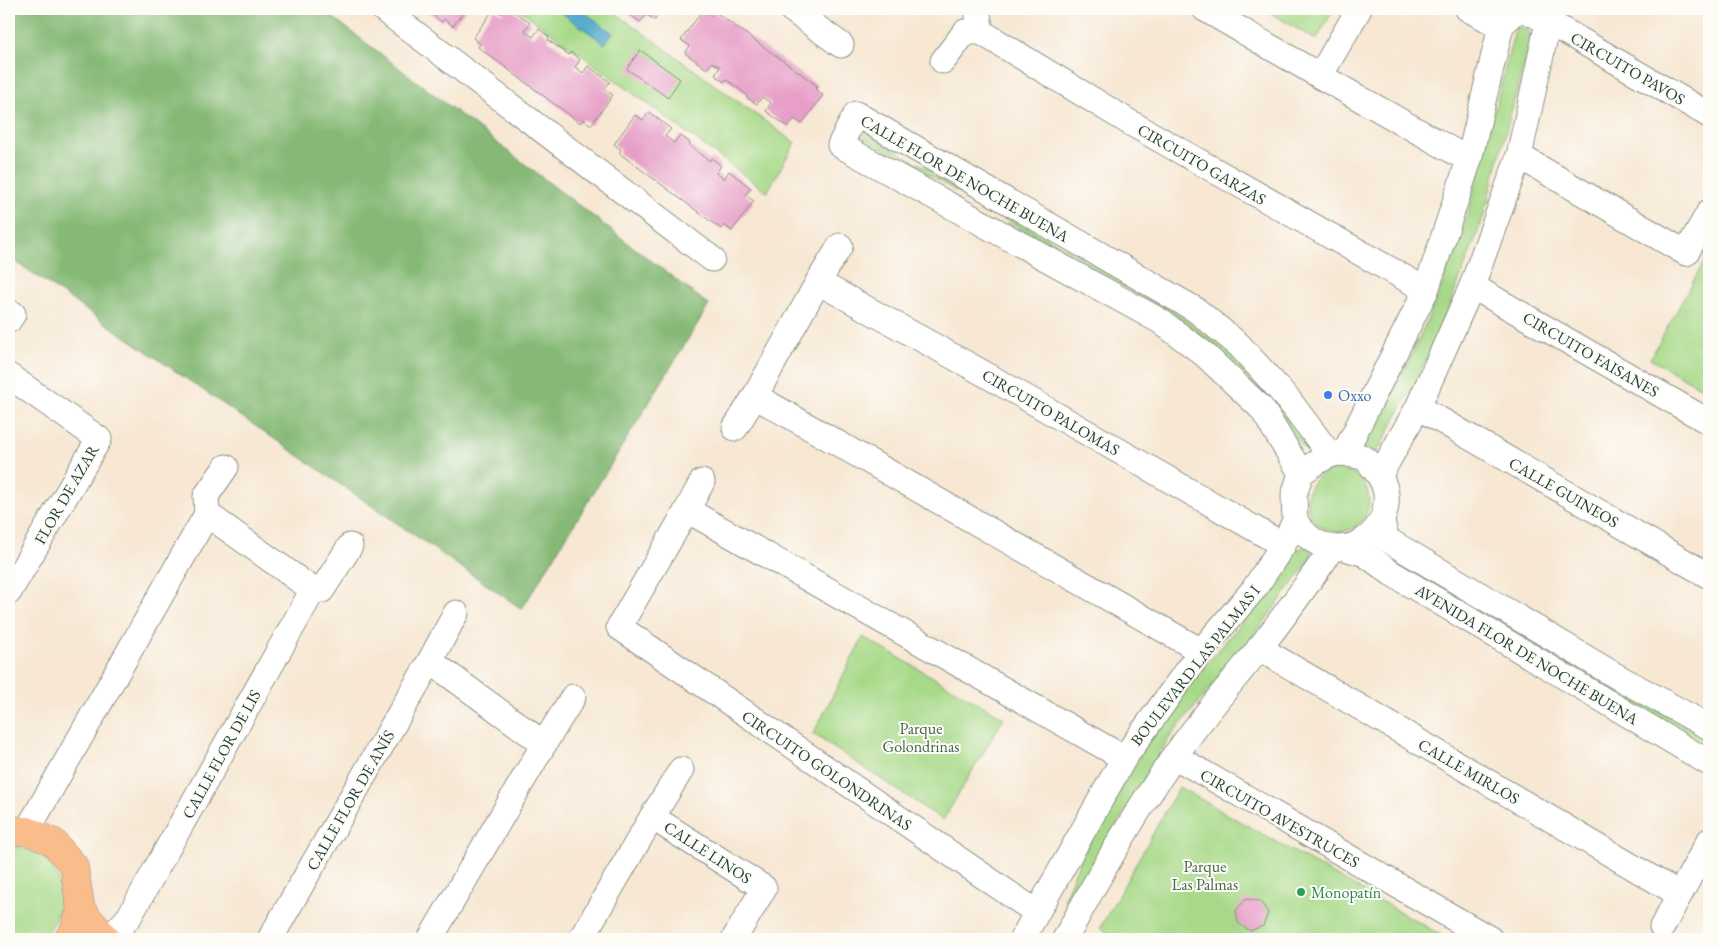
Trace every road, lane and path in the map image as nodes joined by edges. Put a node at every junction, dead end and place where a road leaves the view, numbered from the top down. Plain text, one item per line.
1 (382, 9) edge
2 (791, 9) edge
3 (1205, 9) edge
4 (1359, 9) edge
5 (1468, 9) edge
6 (1518, 9) edge
7 (1523, 9) edge
8 (1549, 15) edge
9 (1502, 18) edge
10 (979, 20) edge
11 (841, 45) dead end
12 (943, 61) dead end
13 (1320, 76) junction
14 (1709, 115) edge
15 (1518, 156) junction
16 (1469, 160) junction
17 (1709, 212) edge
18 (840, 246) dead end
19 (712, 260) dead end
20 (818, 282) junction
21 (1472, 286) junction
22 (1426, 290) junction
23 (9, 376) edge
24 (755, 396) junction
25 (1418, 407) junction
26 (1709, 422) edge
27 (735, 428) dead end
28 (1338, 454) junction
29 (226, 467) dead end
30 (1301, 473) junction
31 (1380, 476) junction
32 (702, 482) dead end
33 (687, 510) junction
34 (207, 514) junction
35 (1294, 521) junction
36 (1382, 521) junction
37 (1284, 545) junction
38 (350, 546) dead end
39 (1338, 548) junction
40 (1709, 576) edge
41 (313, 590) junction
42 (9, 592) edge
43 (456, 613) dead end
44 (1259, 648) junction
45 (1202, 651) junction
46 (430, 661) junction
47 (573, 697) dead end
48 (1709, 727) edge
49 (544, 744) junction
50 (1174, 756) junction
51 (1124, 758) junction
52 (1709, 763) edge
53 (681, 770) dead end
54 (652, 817) junction
55 (18, 831) edge
56 (1709, 841) edge
57 (1679, 894) junction
58 (81, 910) junction
59 (1036, 912) junction
60 (1662, 927) dead end
61 (1070, 937) edge
62 (68, 939) edge
63 (107, 939) edge
64 (270, 939) edge
65 (430, 939) edge
66 (581, 939) edge
67 (734, 939) edge
68 (1022, 939) edge
69 (1490, 939) edge

1 - 19 street
2 - 11 street
3 - 13 street
4 - 13 street
5 - 9 street
6 - 9 street
7 - 8 street, CIRCUITO PAVOS
8 - 14 street, CIRCUITO PAVOS
8 - 15 street
9 - 16 street
10 - 12 street, CIRCUITO GARZAS
10 - 22 street, CIRCUITO GARZAS
13 - 16 street
15 - 17 street
15 - 21 street
16 - 22 street
18 - 20 street
20 - 24 street
20 - 37 street, CIRCUITO PALOMAS
21 - 25 street
21 - 26 street, CIRCUITO FAISANES
22 - 28 street
23 - 42 street, FLOR DE AZAR
24 - 27 street
24 - 45 street
25 - 31 street
25 - 40 street, CALLE GUINEOS
28 - 30 street
28 - 30 street, CALLE FLOR DE NOCHE BUENA
28 - 31 street
29 - 34 street
30 - 35 street
31 - 36 street
32 - 33 street, CIRCUITO GOLONDRINAS
33 - 51 street
33 - 59 street, CIRCUITO GOLONDRINAS
34 - 41 street
34 - 55 street
35 - 37 street, BOULEVARD LAS PALMAS I
35 - 39 street
36 - 39 street
36 - 48 street, AVENIDA FLOR DE NOCHE BUENA
37 - 45 street, BOULEVARD LAS PALMAS I
38 - 41 street, CALLE FLOR DE LIS
39 - 44 street
39 - 52 street, AVENIDA FLOR DE NOCHE BUENA
41 - 63 street, CALLE FLOR DE LIS
43 - 46 street, CALLE FLOR DE ANÍS
44 - 50 street
44 - 57 street, CALLE MIRLOS
45 - 51 street, BOULEVARD LAS PALMAS I
46 - 49 street
46 - 64 street, CALLE FLOR DE ANÍS
47 - 49 street
49 - 65 street
50 - 61 street
50 - 69 street, CIRCUITO AVESTRUCES
51 - 59 street, BOULEVARD LAS PALMAS I
53 - 54 street, CALLE LINOS
54 - 66 street, CALLE LINOS
54 - 67 street, CALLE LINOS
55 - 58 main road
56 - 57 street
57 - 60 street
58 - 62 main road
58 - 63 main road
59 - 68 street, BOULEVARD LAS PALMAS I

